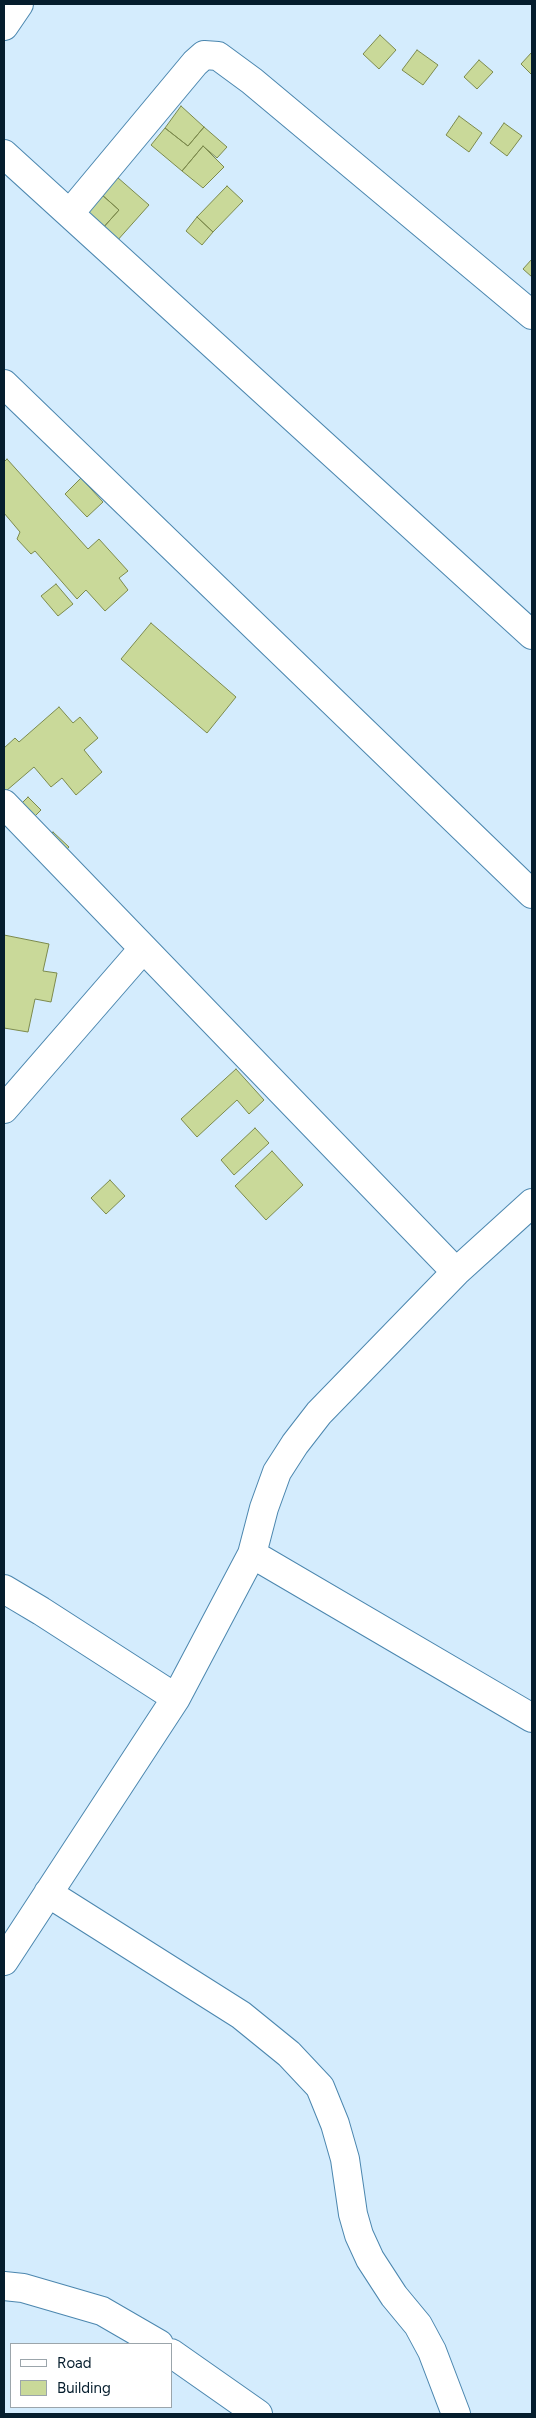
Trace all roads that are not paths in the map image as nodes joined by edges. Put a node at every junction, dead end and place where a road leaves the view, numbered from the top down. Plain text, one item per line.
1 (19, 4) edge
2 (4, 26) edge
3 (4, 154) edge
4 (70, 214) junction
5 (532, 315) edge
6 (4, 384) edge
7 (532, 635) edge
8 (4, 804) edge
9 (532, 894) edge
10 (143, 949) junction
11 (4, 1109) edge
12 (532, 1203) edge
13 (456, 1272) junction
14 (252, 1554) junction
15 (4, 1589) edge
16 (176, 1698) junction
17 (532, 1718) edge
18 (48, 1893) junction
19 (4, 1961) edge
20 (4, 2286) edge
21 (157, 2343) edge
22 (172, 2354) edge
23 (258, 2414) edge
24 (456, 2414) edge

1 - 2 street
3 - 4 street
4 - 5 street
4 - 7 street
6 - 9 street
8 - 10 street
10 - 11 street
10 - 13 street
12 - 13 street
13 - 14 street
14 - 16 street
14 - 17 street
15 - 16 street
16 - 18 street
18 - 19 street
18 - 24 street
20 - 21 street
22 - 23 street

